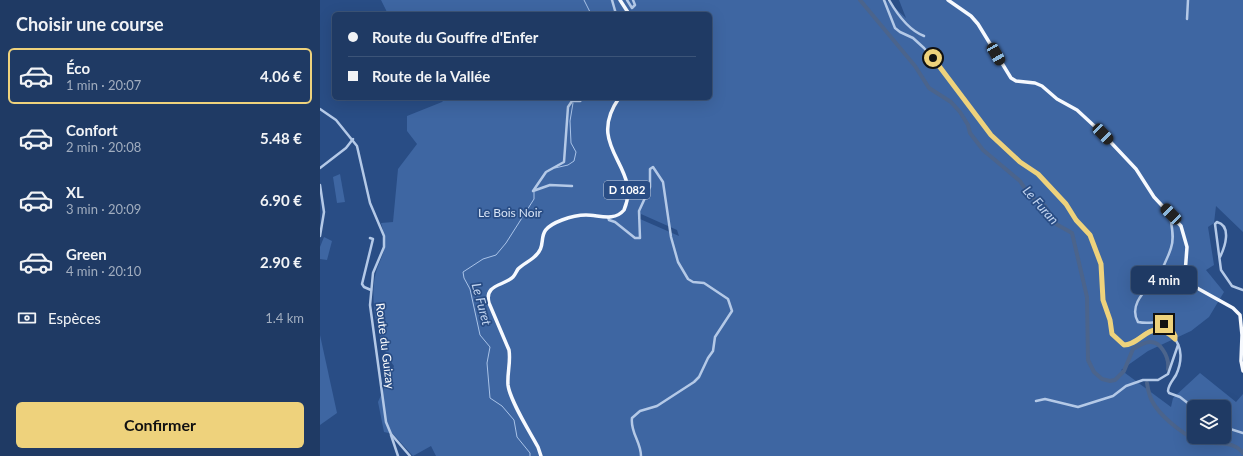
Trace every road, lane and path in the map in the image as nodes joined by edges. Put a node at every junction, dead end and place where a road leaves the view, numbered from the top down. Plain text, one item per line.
1 (612, 0) edge
2 (620, 0) edge
3 (627, 0) edge
4 (633, 0) edge
5 (884, 0) edge
6 (889, 0) edge
7 (948, 0) edge
8 (1188, 0) edge
9 (615, 12) edge
10 (628, 12) edge
11 (1187, 19) dead end
12 (924, 36) dead end
13 (581, 100) edge
14 (618, 100) edge
15 (320, 109) edge
16 (353, 139) junction
17 (320, 168) edge
18 (320, 185) edge
19 (572, 186) dead end
20 (1171, 214) junction
21 (608, 217) junction
22 (320, 236) edge
23 (370, 238) dead end
24 (1220, 257) junction
25 (370, 290) junction
26 (1243, 290) edge
27 (1175, 339) junction
28 (1178, 342) junction
29 (1243, 371) edge
30 (1036, 401) dead end
31 (1187, 402) edge
32 (1231, 429) edge
33 (1243, 433) edge
34 (391, 434) junction
35 (398, 456) edge
36 (410, 456) edge
37 (541, 456) edge
38 (641, 456) edge

1 - 9 street
2 - 10 main road
3 - 4 street
5 - 27 street
6 - 12 street
7 - 20 main road
8 - 11 street
13 - 19 street
14 - 21 main road, D 1082
15 - 16 street, Route du Guizay
16 - 17 street
16 - 25 street, Route du Guizay
18 - 22 street
20 - 27 street
20 - 29 main road
21 - 37 main road, D 1082
21 - 38 street
23 - 25 street
24 - 24 street
24 - 26 street
25 - 34 street, Route du Guizay
27 - 28 street
28 - 30 street
28 - 31 street
32 - 33 street
34 - 35 street
34 - 36 street, Route du Guizay

